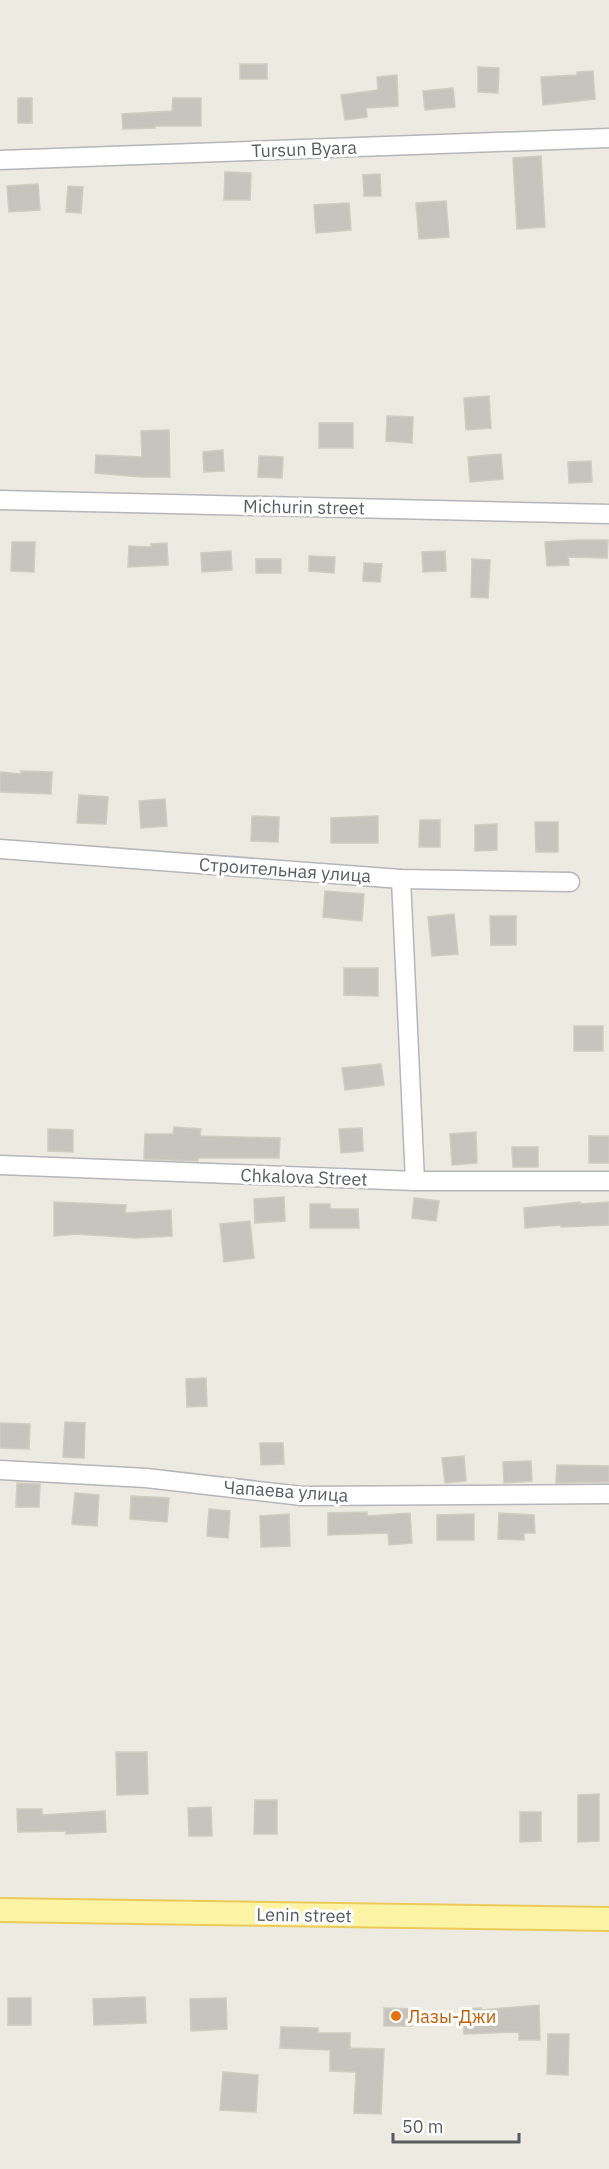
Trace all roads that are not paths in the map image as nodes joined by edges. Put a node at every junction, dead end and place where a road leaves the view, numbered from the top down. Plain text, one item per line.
1 (609, 138) edge
2 (0, 160) edge
3 (0, 500) edge
4 (609, 514) edge
5 (0, 849) edge
6 (401, 879) junction
7 (570, 882) dead end
8 (0, 1165) edge
9 (415, 1181) junction
10 (609, 1181) edge
11 (0, 1470) edge
12 (609, 1494) edge
13 (0, 1910) edge
14 (609, 1919) edge

1 - 2 street, Tursun Byara
3 - 4 street, Michurin street
5 - 6 street, Строительная улица
6 - 7 street, Строительная улица
6 - 9 street
8 - 9 street, Chkalova Street
9 - 10 street, Chkalova Street
11 - 12 street, Чапаева улица
13 - 14 main road, Lenin street

